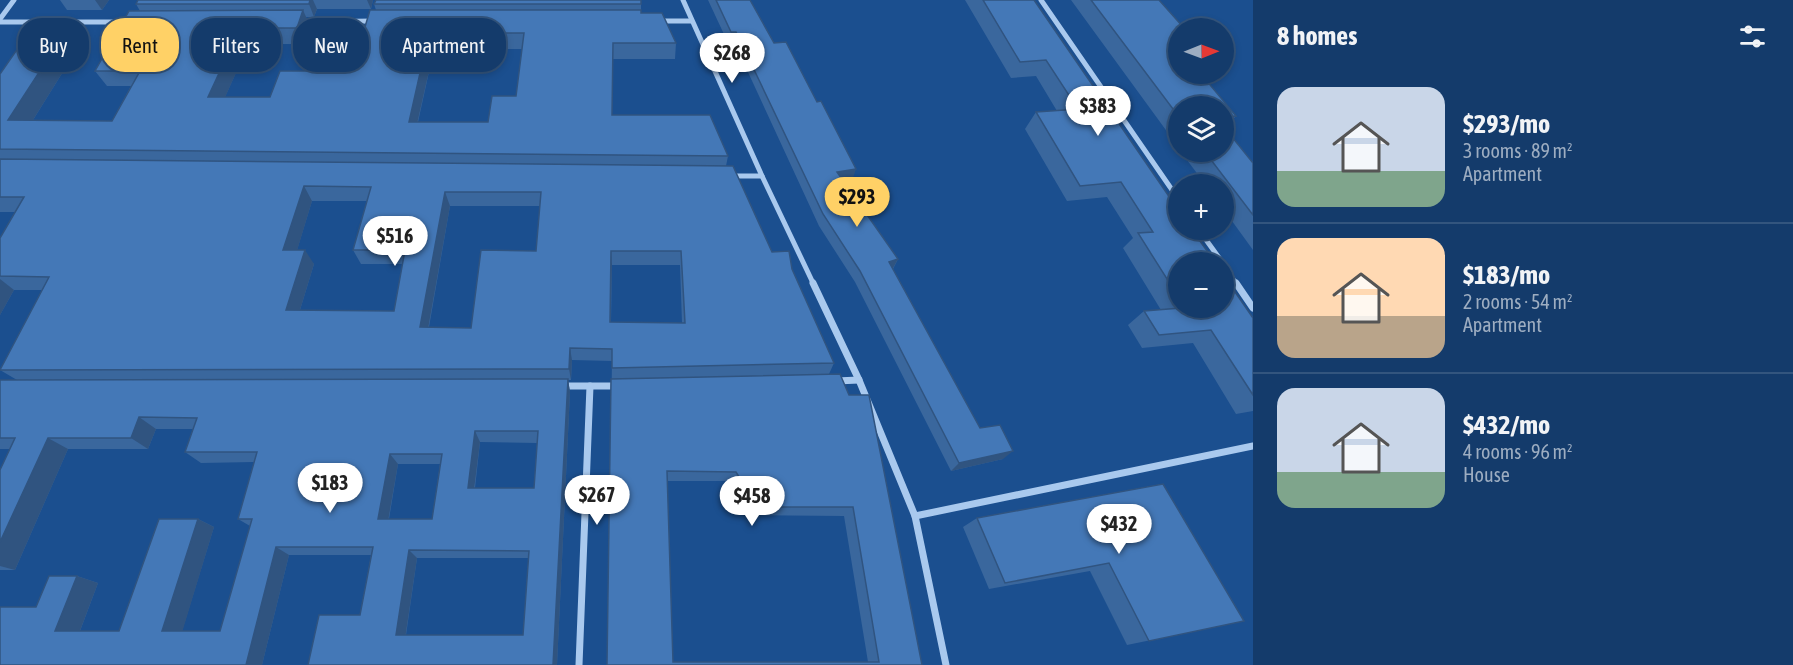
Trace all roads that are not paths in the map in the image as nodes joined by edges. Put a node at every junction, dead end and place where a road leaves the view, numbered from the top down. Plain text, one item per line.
1 (14, 0) edge
2 (682, 0) edge
3 (1041, 0) edge
4 (0, 21) edge
5 (369, 21) edge
6 (381, 21) edge
7 (656, 21) edge
8 (691, 21) junction
9 (101, 22) edge
10 (726, 176) edge
11 (762, 176) junction
12 (1168, 185) edge
13 (1234, 280) edge
14 (1253, 308) edge
15 (859, 380) junction
16 (824, 381) edge
17 (555, 386) edge
18 (590, 386) junction
19 (625, 386) edge
20 (1253, 447) edge
21 (915, 516) junction
22 (579, 665) edge
23 (946, 665) edge

1 - 4 street
2 - 8 street
3 - 12 street
4 - 9 street
5 - 6 street
7 - 8 street
8 - 11 street
10 - 11 street
11 - 15 street
13 - 14 street
15 - 16 street
15 - 21 street
17 - 18 street
18 - 19 street
18 - 22 street
20 - 21 street
21 - 23 street

